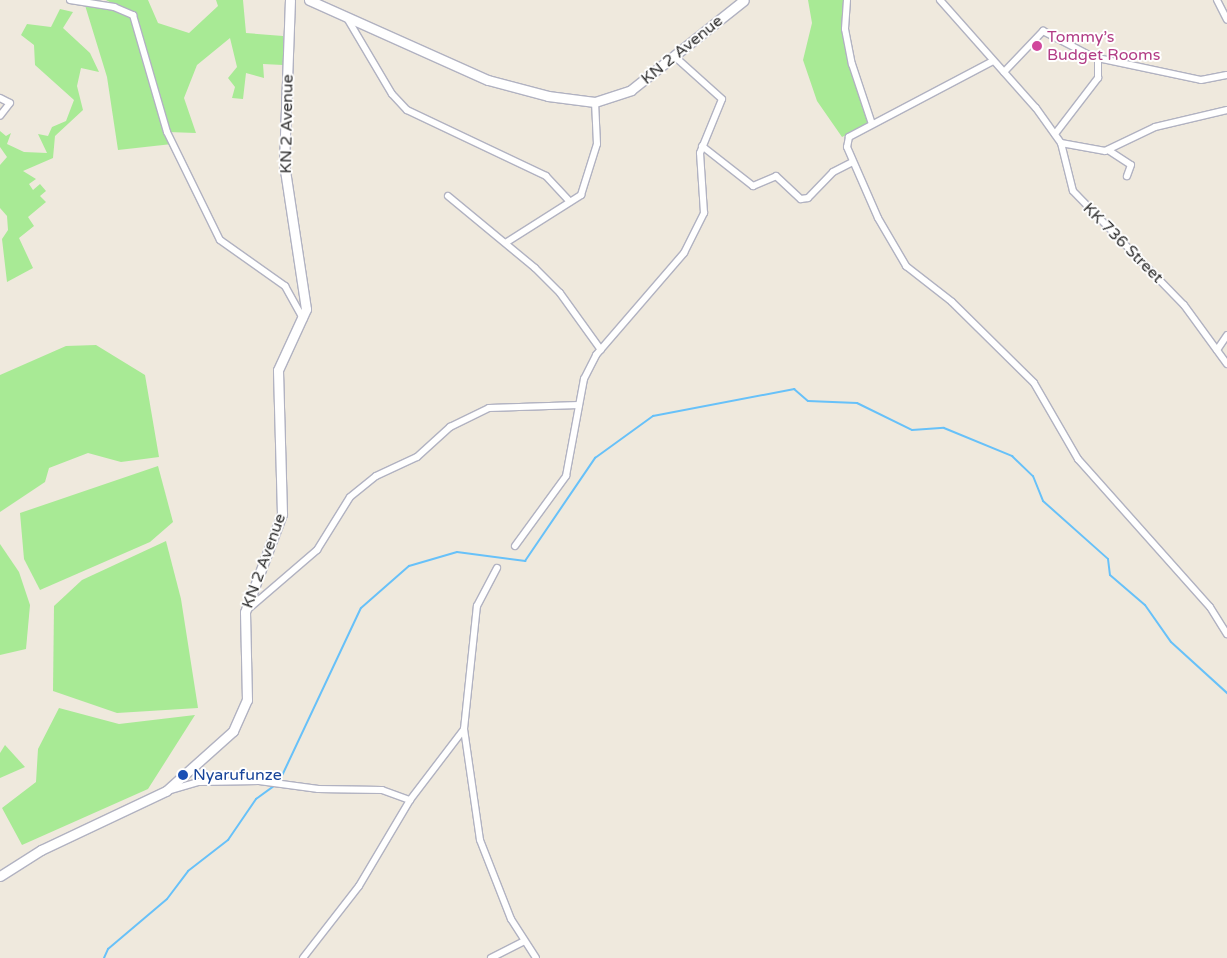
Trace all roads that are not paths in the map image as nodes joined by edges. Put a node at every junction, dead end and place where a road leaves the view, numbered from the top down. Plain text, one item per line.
1 (70, 0) edge
2 (290, 0) edge
3 (309, 0) edge
4 (744, 0) edge
5 (847, 0) edge
6 (940, 0) edge
7 (1217, 0) edge
8 (347, 18) junction
9 (1227, 20) edge
10 (674, 56) junction
11 (1098, 58) junction
12 (992, 61) junction
13 (1004, 72) junction
14 (1227, 75) edge
15 (0, 98) edge
16 (595, 102) junction
17 (1227, 110) edge
18 (0, 116) edge
19 (872, 124) junction
20 (1055, 134) junction
21 (1061, 143) junction
22 (702, 146) junction
23 (1108, 150) junction
24 (853, 162) junction
25 (1127, 176) dead end
26 (448, 196) dead end
27 (570, 202) junction
28 (507, 242) junction
29 (304, 320) junction
30 (1227, 335) edge
31 (601, 350) junction
32 (1217, 350) junction
33 (1227, 364) edge
34 (579, 405) junction
35 (515, 546) dead end
36 (497, 568) dead end
37 (245, 612) junction
38 (1227, 634) edge
39 (464, 729) junction
40 (166, 791) junction
41 (410, 800) junction
42 (0, 876) edge
43 (524, 941) junction
44 (303, 958) edge
45 (491, 958) edge
46 (536, 958) edge

1 - 29 street
2 - 29 main road, KN 2 Avenue
3 - 8 main road, KN 2 Avenue
4 - 10 main road, KN 2 Avenue
5 - 19 street
6 - 12 street, KK 736 Street
7 - 9 street
8 - 16 main road, KN 2 Avenue
8 - 27 street
10 - 16 main road, KN 2 Avenue
10 - 22 street
11 - 13 street
11 - 14 street
11 - 20 street
12 - 13 street, KK 736 Street
12 - 19 street
13 - 20 street, KK 736 Street
15 - 18 street
16 - 27 street
17 - 23 street
19 - 24 street
20 - 21 street, KK 736 Street
21 - 23 street
21 - 32 street, KK 736 Street
22 - 24 street
22 - 31 street
23 - 25 street
24 - 38 street
26 - 28 street
27 - 28 street
28 - 31 street
29 - 37 main road, KN 2 Avenue
30 - 32 street
31 - 34 street
32 - 33 street, KK 736 Street
34 - 35 street
34 - 37 street
36 - 39 street
37 - 40 main road, KN 2 Avenue
39 - 41 street
39 - 43 street
40 - 41 street
40 - 42 main road, KN 2 Avenue
41 - 44 street
43 - 45 street
43 - 46 street

